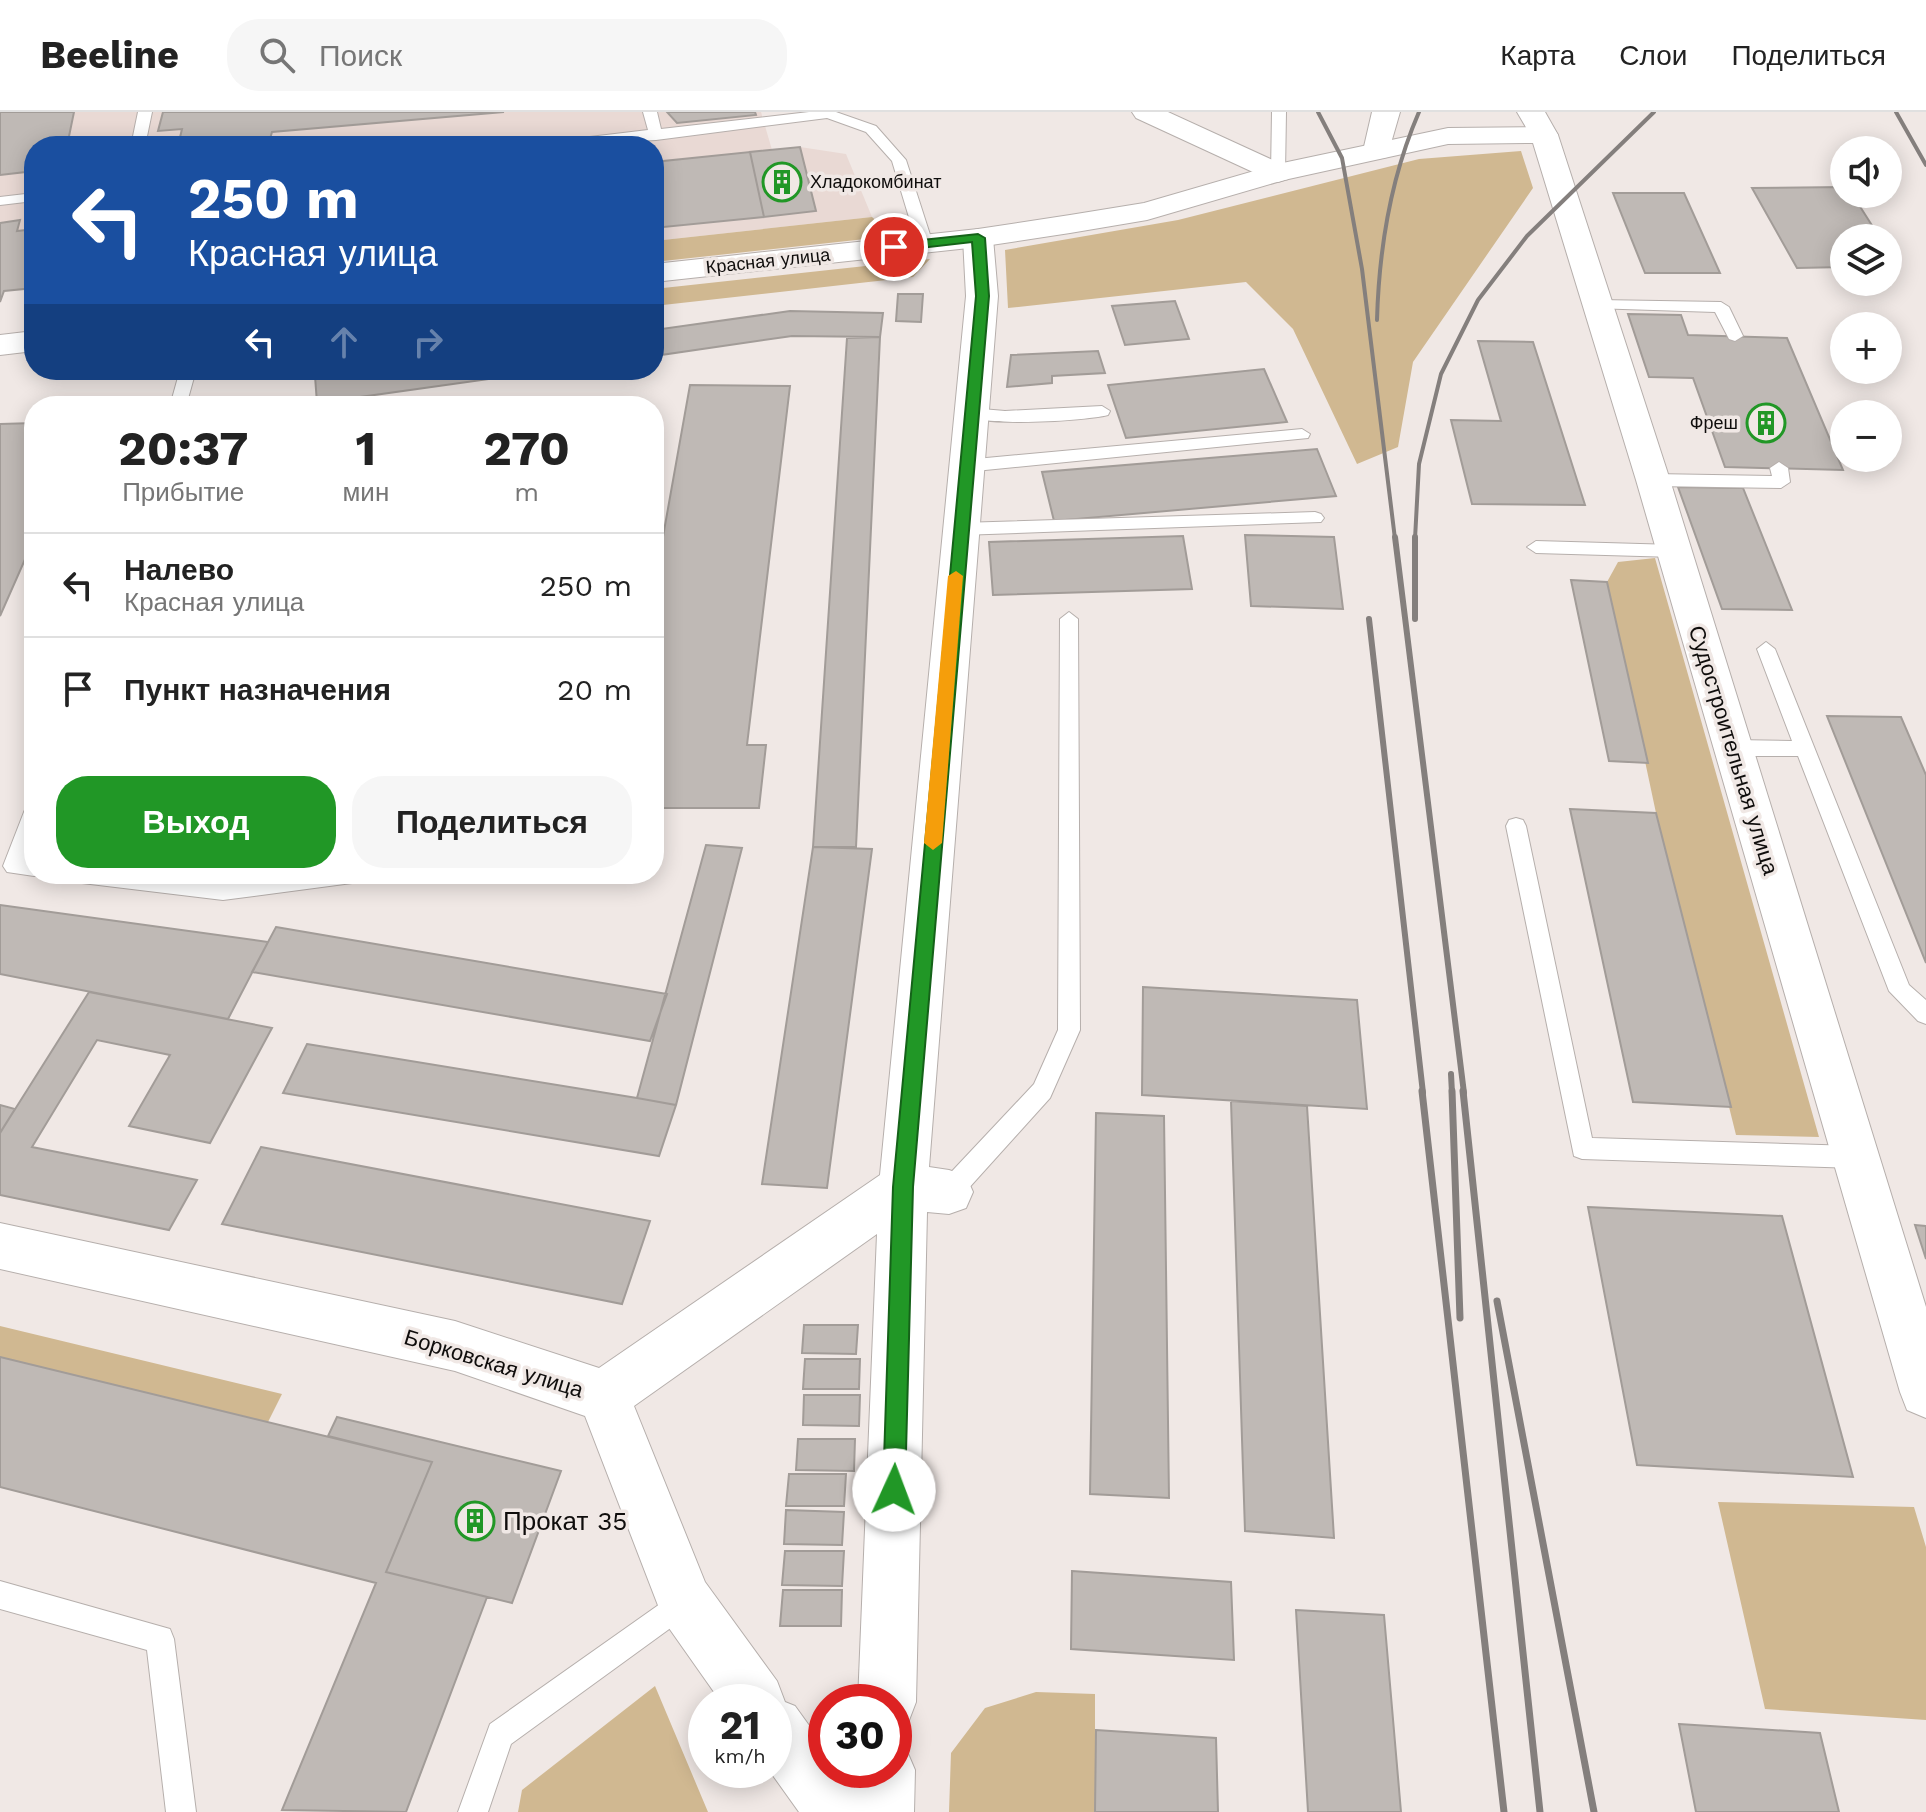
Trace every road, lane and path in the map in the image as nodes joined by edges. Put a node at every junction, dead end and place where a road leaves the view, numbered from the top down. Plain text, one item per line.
1 (145, 112) edge
2 (650, 112) edge
3 (1147, 112) edge
4 (1279, 112) edge
5 (1386, 112) edge
6 (1537, 124) edge
7 (140, 136) edge
8 (656, 136) joint
9 (1377, 151) junction
10 (1278, 173) junction
11 (24, 198) edge
12 (0, 201) edge
13 (978, 238) junction
14 (925, 244) junction
15 (664, 272) edge
16 (1598, 305) junction
17 (1735, 336) dead end
18 (24, 342) edge
19 (0, 345) edge
20 (1102, 411) dead end
21 (970, 413) junction
22 (1302, 434) dead end
23 (965, 466) junction
24 (1779, 468) dead end
25 (1653, 480) junction
26 (1315, 518) dead end
27 (960, 529) junction
28 (1536, 547) dead end
29 (1675, 551) junction
30 (1069, 619) dead end
31 (1766, 649) dead end
32 (1734, 748) junction
33 (1805, 749) junction
34 (1516, 826) dead end
35 (24, 839) edge
36 (24, 867) edge
37 (165, 884) edge
38 (276, 884) edge
39 (1926, 1014) edge
40 (1856, 1157) junction
41 (926, 1189) junction
42 (0, 1246) edge
43 (1926, 1392) edge
44 (604, 1396) junction
45 (0, 1595) edge
46 (684, 1601) junction
47 (743, 1684) edge
48 (888, 1684) edge
49 (792, 1752) edge
50 (885, 1788) edge
51 (181, 1812) edge
52 (473, 1812) edge
53 (835, 1812) edge
54 (884, 1812) edge

1 - 7 lane
2 - 8 lane
3 - 10 street
4 - 10 lane
5 - 9 street
6 - 9 street, Красная улица
6 - 16 street, Судостроительная улица
8 - 14 lane
9 - 10 street, Красная улица
10 - 13 street, Красная улица
11 - 12 lane
13 - 14 street, Красная улица
13 - 21 street
14 - 15 street, Красная улица
16 - 17 lane
16 - 25 street, Судостроительная улица
18 - 19 street
20 - 21 lane
21 - 23 street
22 - 23 lane
23 - 27 street
24 - 25 lane
25 - 29 street, Судостроительная улица
26 - 27 lane
27 - 41 street
28 - 29 lane
29 - 32 street, Судостроительная улица
30 - 41 lane
31 - 33 lane
32 - 33 lane
32 - 40 street, Судостроительная улица
33 - 39 lane
34 - 40 lane
35 - 36 lane
37 - 38 lane
40 - 43 street, Судостроительная улица
41 - 44 street
41 - 48 street
42 - 44 street, Борковская улица
44 - 46 street, Борковская улица
45 - 51 lane
46 - 47 street, Борковская улица
46 - 52 lane
49 - 53 street
50 - 54 street

